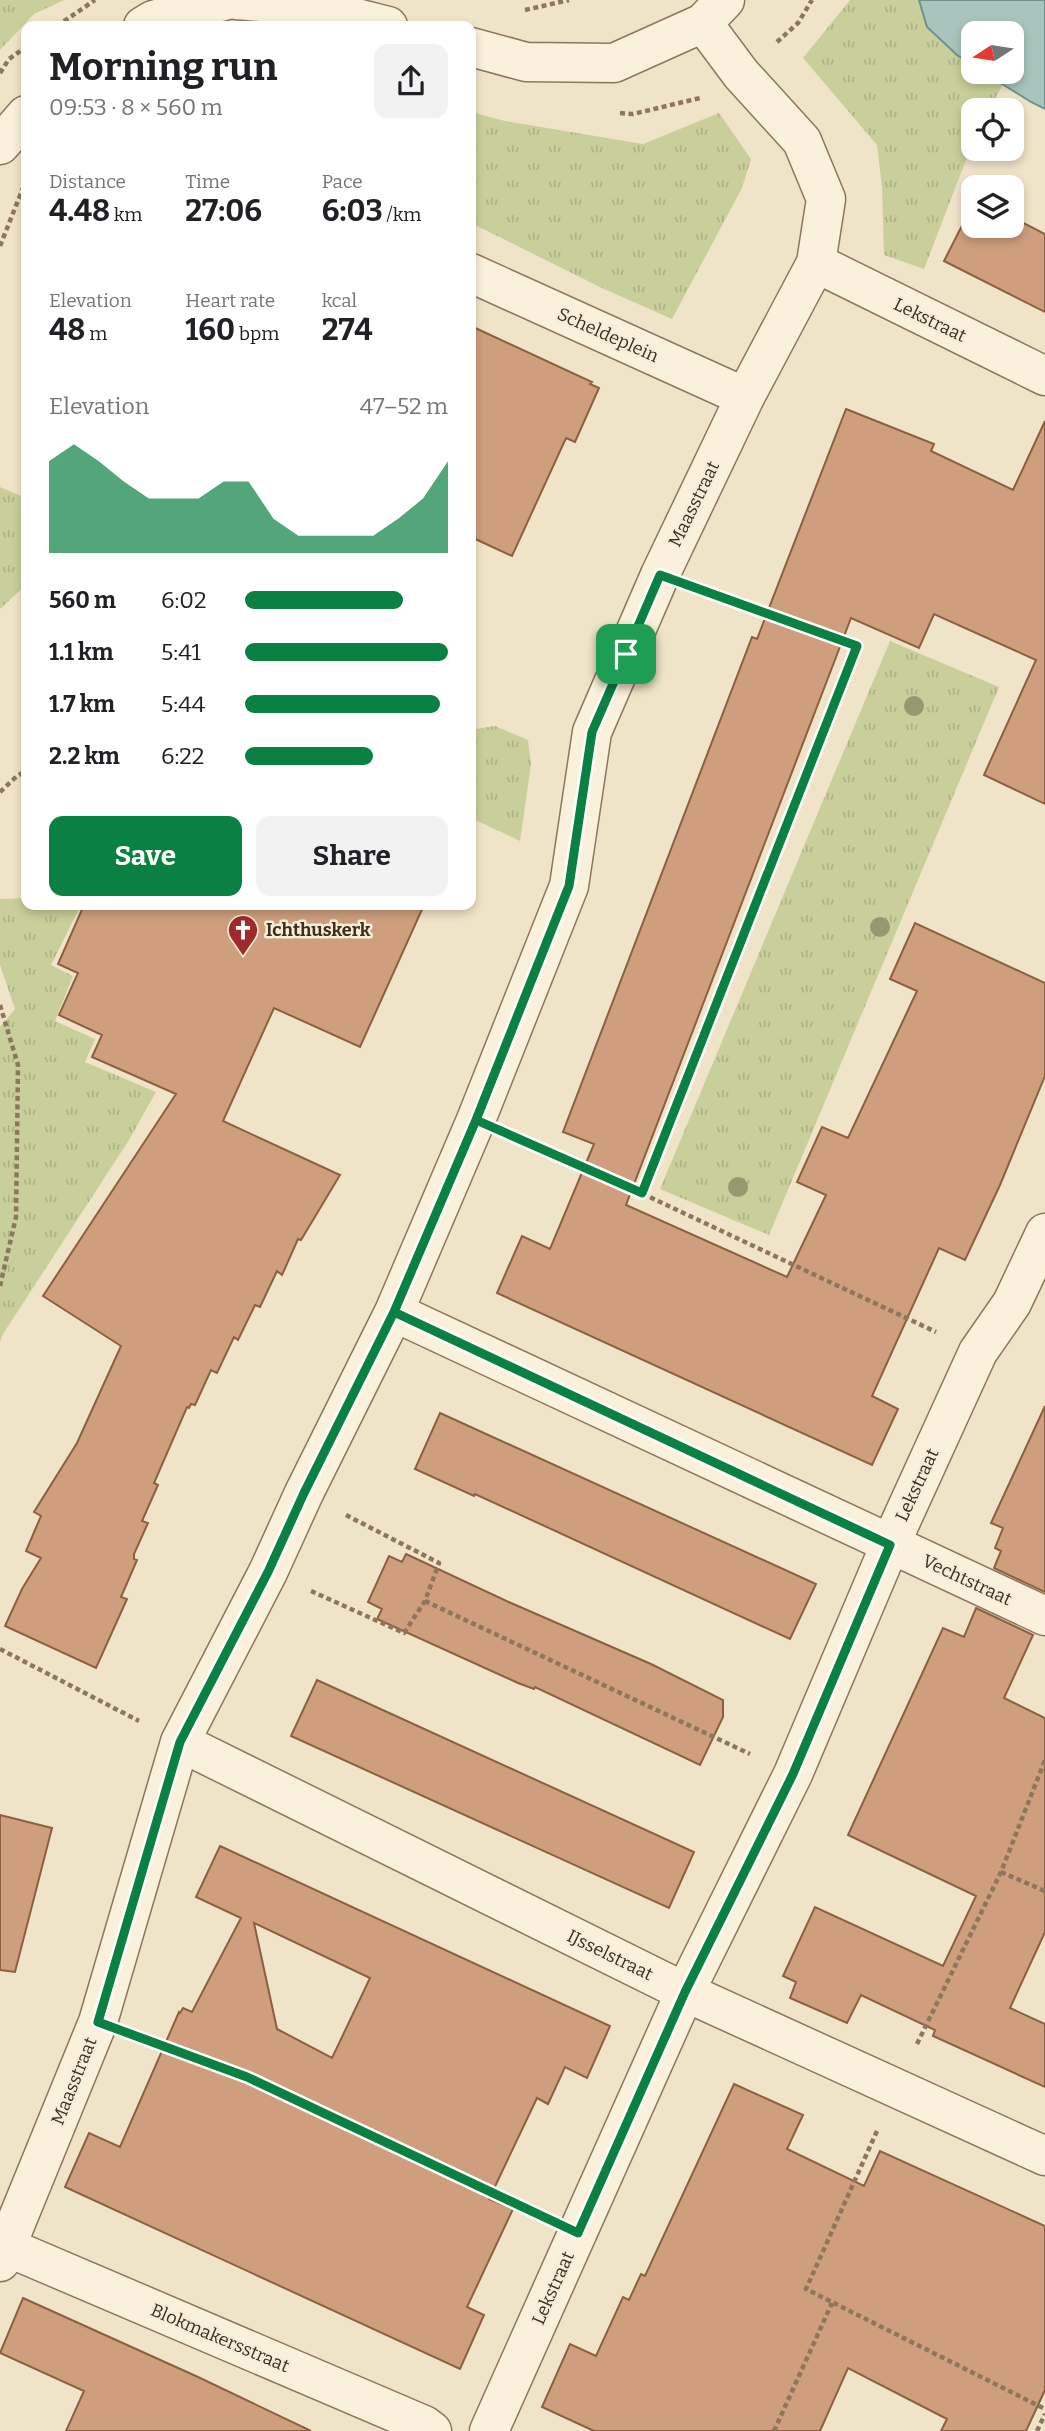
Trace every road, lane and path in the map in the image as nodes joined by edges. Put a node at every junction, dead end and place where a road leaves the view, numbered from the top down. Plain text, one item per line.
1 (95, 0) edge
2 (228, 0) edge
3 (236, 0) edge
4 (714, 11) edge
5 (64, 21) edge
6 (161, 21) edge
7 (368, 21) edge
8 (476, 48) edge
9 (21, 51) edge
10 (0, 73) edge
11 (21, 121) edge
12 (0, 145) edge
13 (21, 194) edge
14 (0, 246) edge
15 (816, 263) junction
16 (476, 275) edge
17 (1045, 376) edge
18 (745, 397) junction
19 (660, 575) junction
20 (21, 774) edge
21 (0, 792) edge
22 (0, 1005) edge
23 (476, 1120) junction
24 (642, 1193) junction
25 (1045, 1233) edge
26 (0, 1286) edge
27 (394, 1312) junction
28 (978, 1352) junction
29 (304, 1493) junction
30 (890, 1545) junction
31 (268, 1572) junction
32 (425, 1601) junction
33 (1045, 1616) edge
34 (0, 1649) edge
35 (180, 1742) junction
36 (793, 1774) junction
37 (1001, 1872) dead end
38 (1045, 1891) edge
39 (685, 1992) junction
40 (98, 2022) junction
41 (1045, 2157) edge
42 (578, 2233) junction
43 (4, 2254) edge
44 (832, 2303) dead end
45 (1045, 2414) edge
46 (432, 2431) edge
47 (489, 2431) edge
48 (774, 2431) edge
49 (1037, 2431) edge

1 - 5 path
2 - 6 street
3 - 7 street
4 - 8 street
4 - 15 street, Maasstraat
9 - 10 path
11 - 12 street
13 - 14 path
15 - 17 street, Lekstraat
15 - 18 street, Maasstraat
16 - 18 street, Scheldeplein
18 - 19 street, Maasstraat
19 - 23 street, Maasstraat
19 - 24 path
20 - 21 path
22 - 26 path
23 - 24 path
23 - 27 street, Maasstraat
24 - 28 path
25 - 28 street, Lekstraat
27 - 29 street, Maasstraat
27 - 30 street, Vechtstraat
28 - 30 street, Lekstraat
29 - 31 street, Maasstraat
29 - 32 path
30 - 33 street, Vechtstraat
30 - 36 street, Lekstraat
31 - 32 path
31 - 35 street, Maasstraat
32 - 36 path
34 - 35 path
35 - 39 street, IJsselstraat
35 - 40 street, Maasstraat
36 - 39 street, Lekstraat
37 - 38 path
39 - 41 street, IJsselstraat
39 - 42 street, Lekstraat
40 - 42 path
40 - 43 street, Maasstraat
42 - 47 street, Lekstraat
43 - 46 street, Blokmakersstraat
44 - 48 path
45 - 49 path

